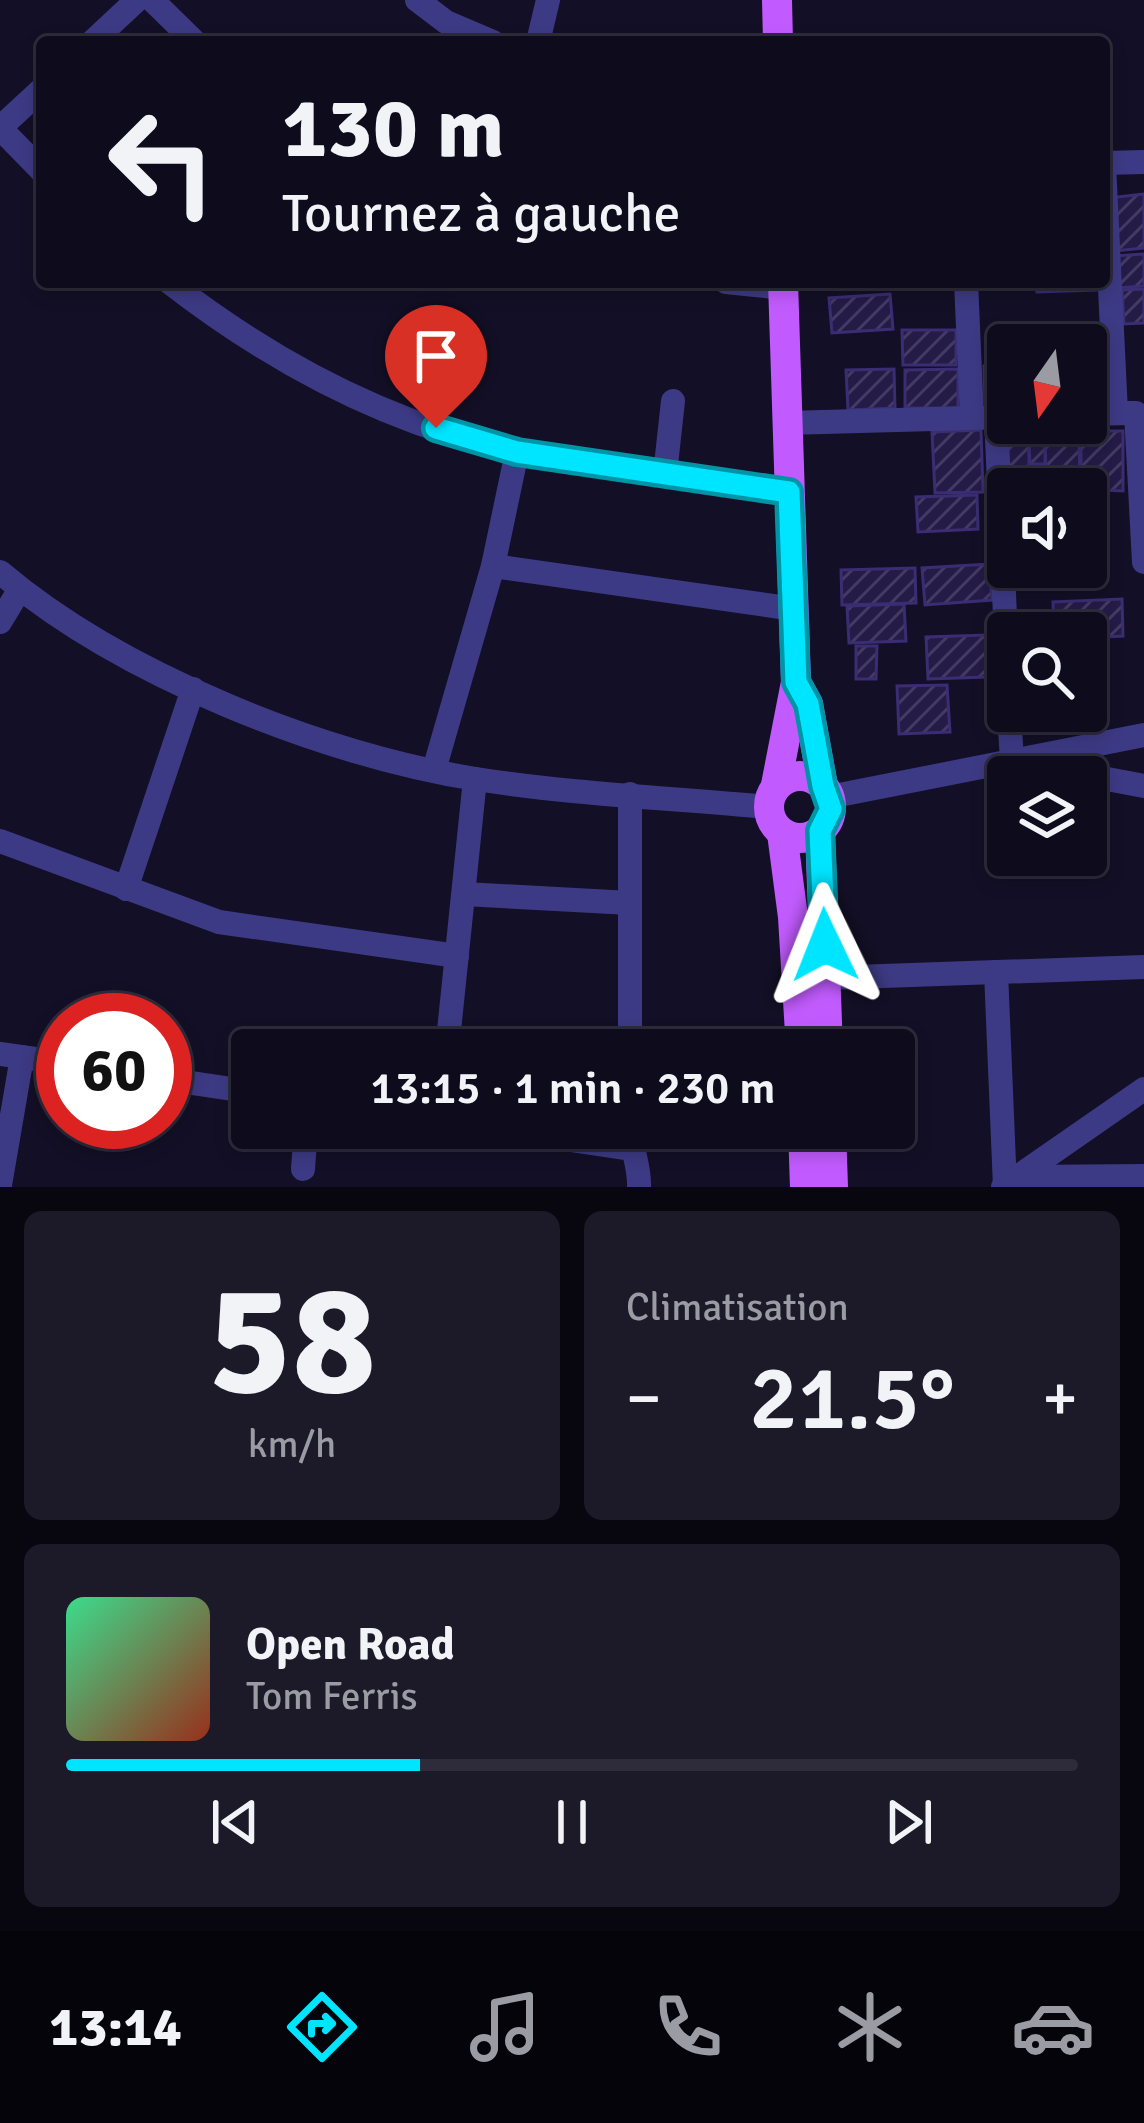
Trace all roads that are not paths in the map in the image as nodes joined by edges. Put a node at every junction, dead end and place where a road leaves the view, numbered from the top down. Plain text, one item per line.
1 (137, 0) edge
2 (152, 0) edge
3 (417, 0) edge
4 (548, 0) edge
5 (777, 0) edge
6 (98, 36) edge
7 (189, 36) edge
8 (479, 36) edge
9 (539, 36) edge
10 (778, 36) edge
11 (36, 95) edge
12 (1144, 162) edge
13 (1110, 164) edge
14 (36, 165) edge
15 (1110, 217) edge
16 (177, 288) edge
17 (783, 288) edge
18 (967, 288) edge
19 (987, 391) edge
20 (673, 401) dead end
21 (1132, 413) edge
22 (987, 417) edge
23 (786, 423) junction
24 (994, 444) edge
25 (517, 452) junction
26 (665, 473) junction
27 (789, 492) junction
28 (1144, 562) edge
29 (493, 566) junction
30 (0, 572) edge
31 (20, 590) junction
32 (794, 609) junction
33 (1004, 612) edge
34 (0, 622) edge
35 (796, 682) junction
36 (194, 689) junction
37 (1144, 735) edge
38 (1037, 756) edge
39 (987, 765) edge
40 (434, 770) junction
41 (475, 779) junction
42 (1107, 779) edge
43 (1144, 786) edge
44 (826, 792) junction
45 (630, 794) junction
46 (776, 809) junction
47 (820, 831) junction
48 (0, 841) edge
49 (126, 889) junction
50 (464, 894) junction
51 (630, 903) junction
52 (457, 956) junction
53 (1144, 967) edge
54 (996, 972) junction
55 (826, 978) junction
56 (449, 1029) edge
57 (630, 1029) edge
58 (800, 1029) edge
59 (827, 1029) edge
60 (11, 1056) edge
61 (192, 1083) edge
62 (231, 1089) edge
63 (1144, 1089) edge
64 (304, 1149) edge
65 (634, 1149) edge
66 (804, 1149) edge
67 (832, 1149) edge
68 (303, 1168) dead end
69 (1144, 1176) edge
70 (1008, 1184) edge
71 (0, 1185) edge
72 (639, 1187) edge
73 (805, 1187) edge
74 (833, 1187) edge

1 - 6 street
2 - 7 street
3 - 8 street
4 - 9 street
5 - 10 main road
11 - 14 street
12 - 13 street
15 - 21 street
16 - 25 street
17 - 23 main road
18 - 19 street
20 - 26 street
21 - 28 street
22 - 23 street
23 - 27 main road
24 - 33 street
25 - 26 street
25 - 29 street
26 - 27 street
27 - 32 main road
29 - 32 street
29 - 40 street
30 - 31 street
31 - 34 street
31 - 36 street
32 - 35 main road
35 - 44 main road
35 - 46 main road
36 - 40 street
36 - 49 street
37 - 38 street
39 - 44 street
40 - 41 street
41 - 45 street
41 - 50 street
42 - 43 street
44 - 46 main road
44 - 47 main road
45 - 46 street
45 - 51 street
46 - 47 main road
46 - 58 main road
47 - 55 main road
48 - 49 street
49 - 52 street
50 - 51 street
50 - 52 street
51 - 57 street
52 - 56 street
53 - 54 street
54 - 55 street
54 - 70 street
55 - 59 main road
60 - 71 street
61 - 62 street
63 - 70 street
64 - 68 street
65 - 72 street
66 - 73 main road
67 - 74 main road
69 - 70 street

